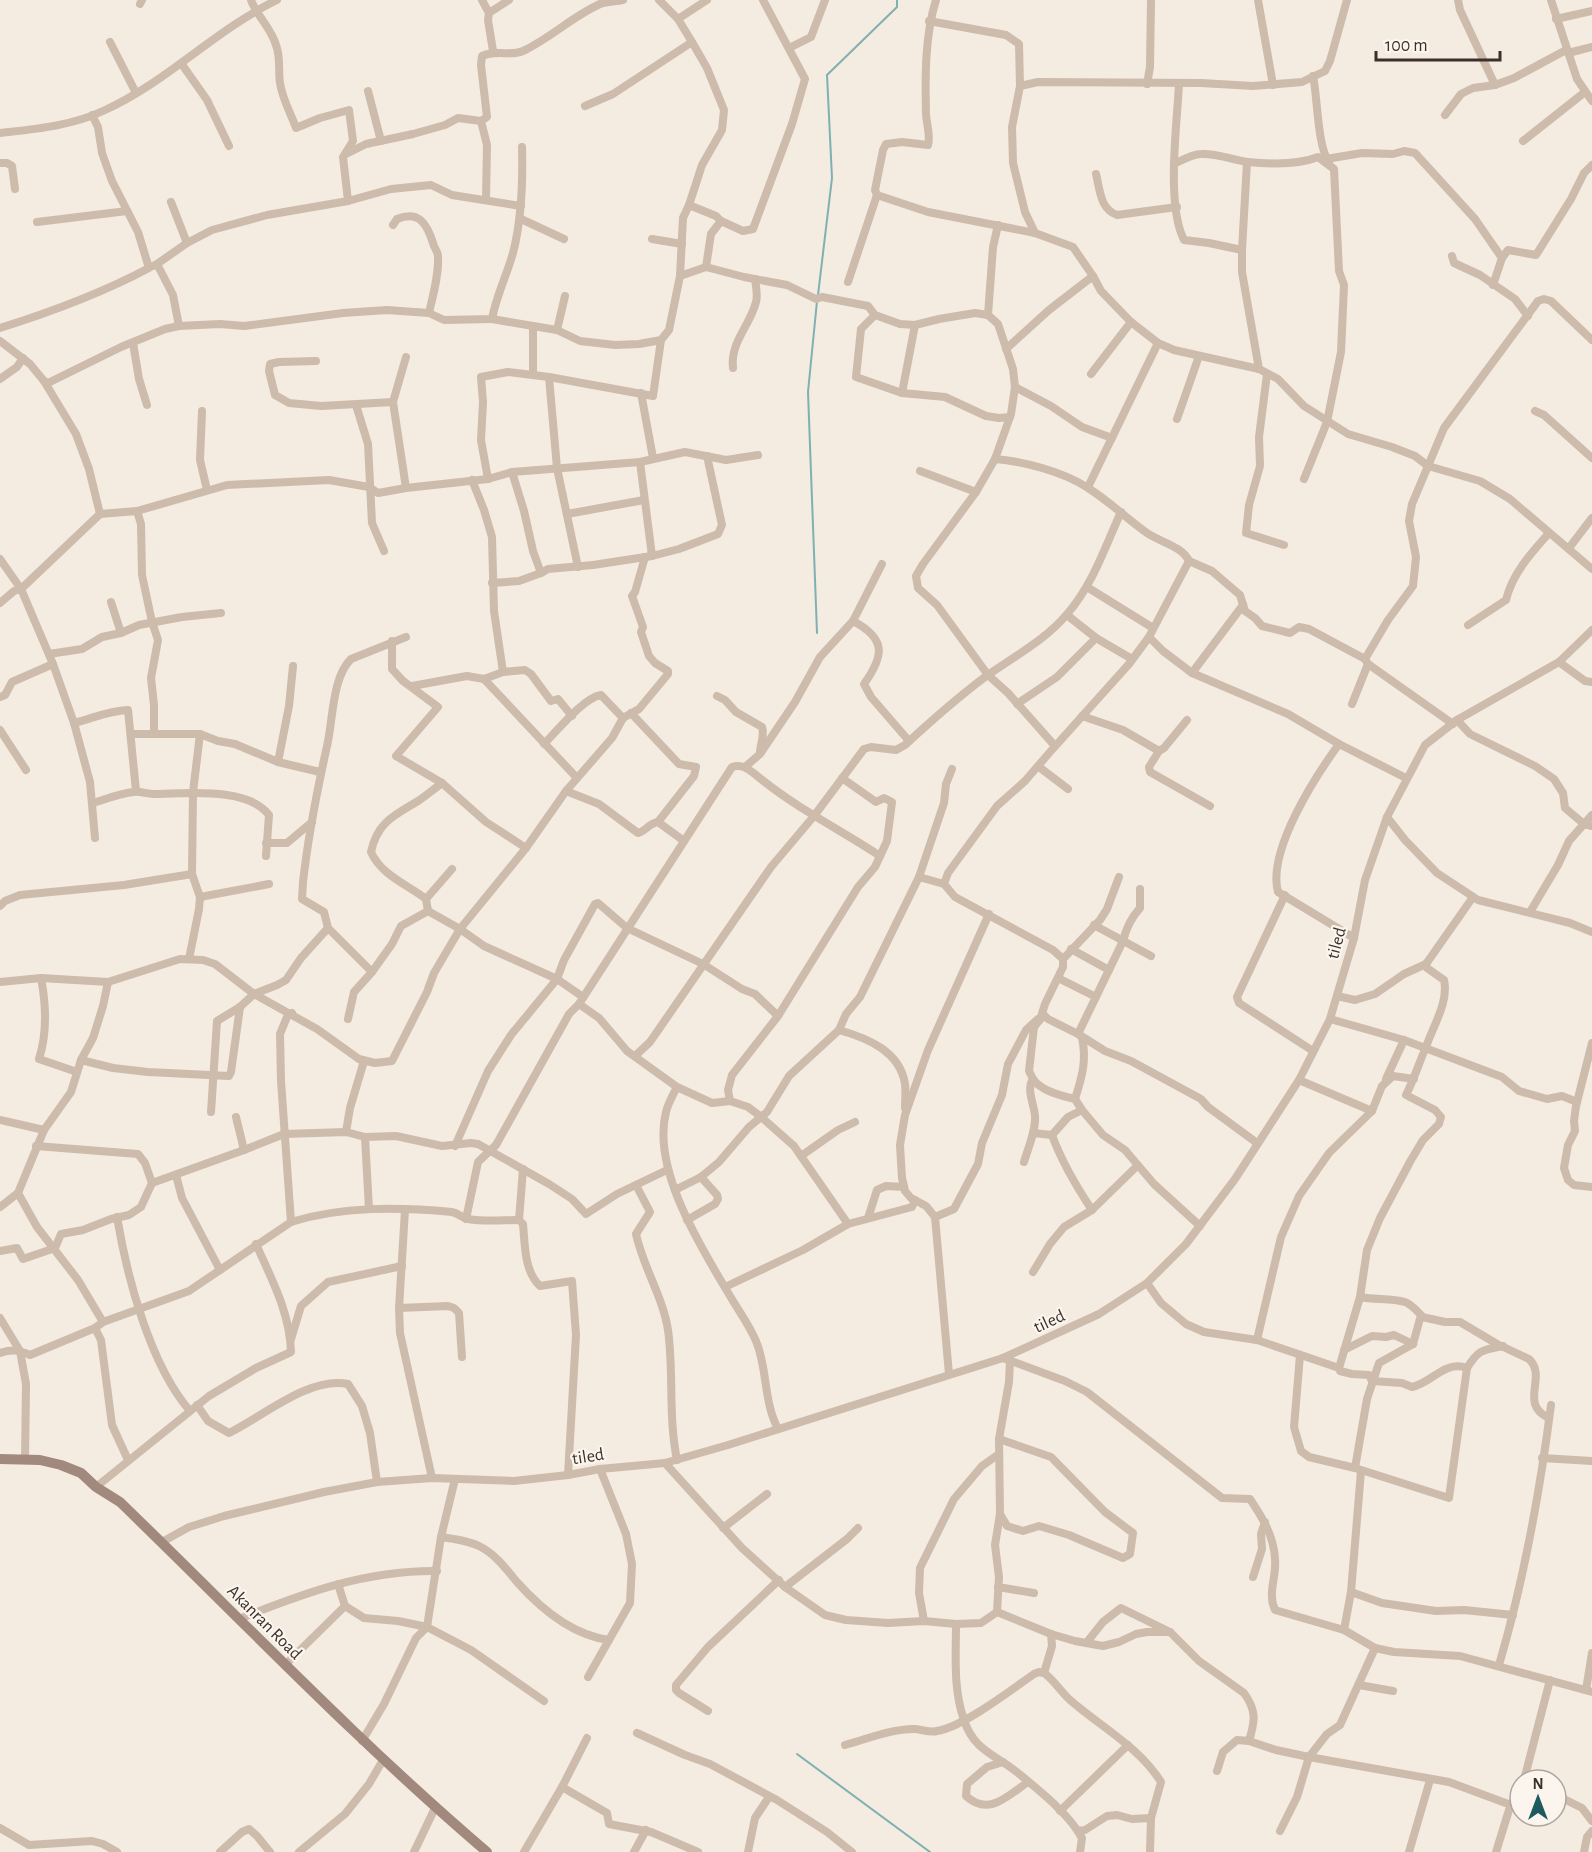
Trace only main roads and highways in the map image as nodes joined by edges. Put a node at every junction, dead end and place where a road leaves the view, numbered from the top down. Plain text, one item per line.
1 (0, 1459) edge
2 (487, 1852) edge

1 - 2 main road, Akanran Road

